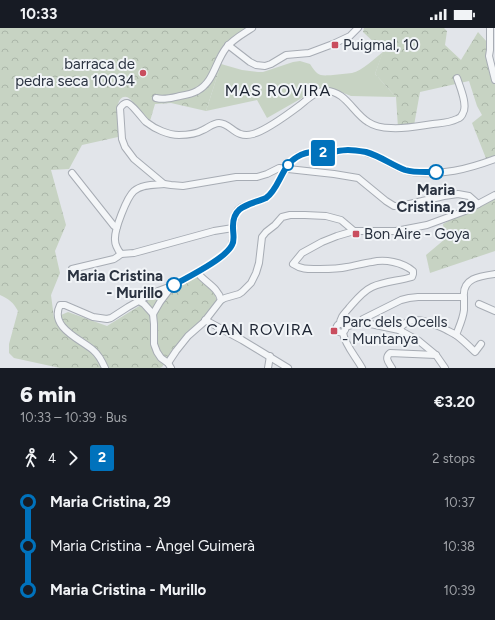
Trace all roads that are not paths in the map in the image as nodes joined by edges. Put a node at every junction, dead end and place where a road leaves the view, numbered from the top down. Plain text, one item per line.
1 (252, 28) edge
2 (358, 28) edge
3 (490, 28) edge
4 (228, 45) junction
5 (457, 78) dead end
6 (495, 80) edge
7 (156, 98) dead end
8 (495, 159) edge
9 (285, 169) junction
10 (72, 173) dead end
11 (164, 184) junction
12 (495, 195) edge
13 (478, 204) junction
14 (117, 227) junction
15 (233, 228) junction
16 (354, 231) junction
17 (121, 254) junction
18 (72, 269) dead end
19 (197, 272) junction
20 (495, 274) edge
21 (174, 285) junction
22 (463, 297) junction
23 (221, 300) junction
24 (139, 301) junction
25 (479, 304) dead end
26 (495, 311) edge
27 (153, 314) junction
28 (205, 320) junction
29 (361, 322) junction
30 (344, 330) junction
31 (399, 330) junction
32 (456, 335) junction
33 (481, 344) dead end
34 (436, 355) junction
35 (270, 356) junction
36 (170, 365) edge
37 (105, 368) edge
38 (268, 368) edge
39 (288, 368) edge
40 (362, 368) edge
41 (392, 368) edge
42 (445, 368) edge

1 - 4 street
2 - 4 street
3 - 6 street
4 - 7 street
5 - 11 street
8 - 9 street
9 - 11 street
9 - 13 street
9 - 15 street
10 - 14 street
11 - 14 street
12 - 13 street
13 - 16 street
14 - 17 street
15 - 17 street
15 - 19 street
16 - 23 street
16 - 30 street
17 - 18 street
19 - 21 street
19 - 23 street
20 - 22 street
21 - 24 street
21 - 27 street
22 - 29 street
22 - 32 street
23 - 28 street
24 - 27 street
24 - 37 street
25 - 26 street
27 - 36 street
28 - 35 street
28 - 36 street
29 - 30 street
29 - 31 street
30 - 40 street
31 - 32 street
31 - 34 street
32 - 33 street
34 - 41 street
34 - 42 street
35 - 38 street
35 - 39 street

